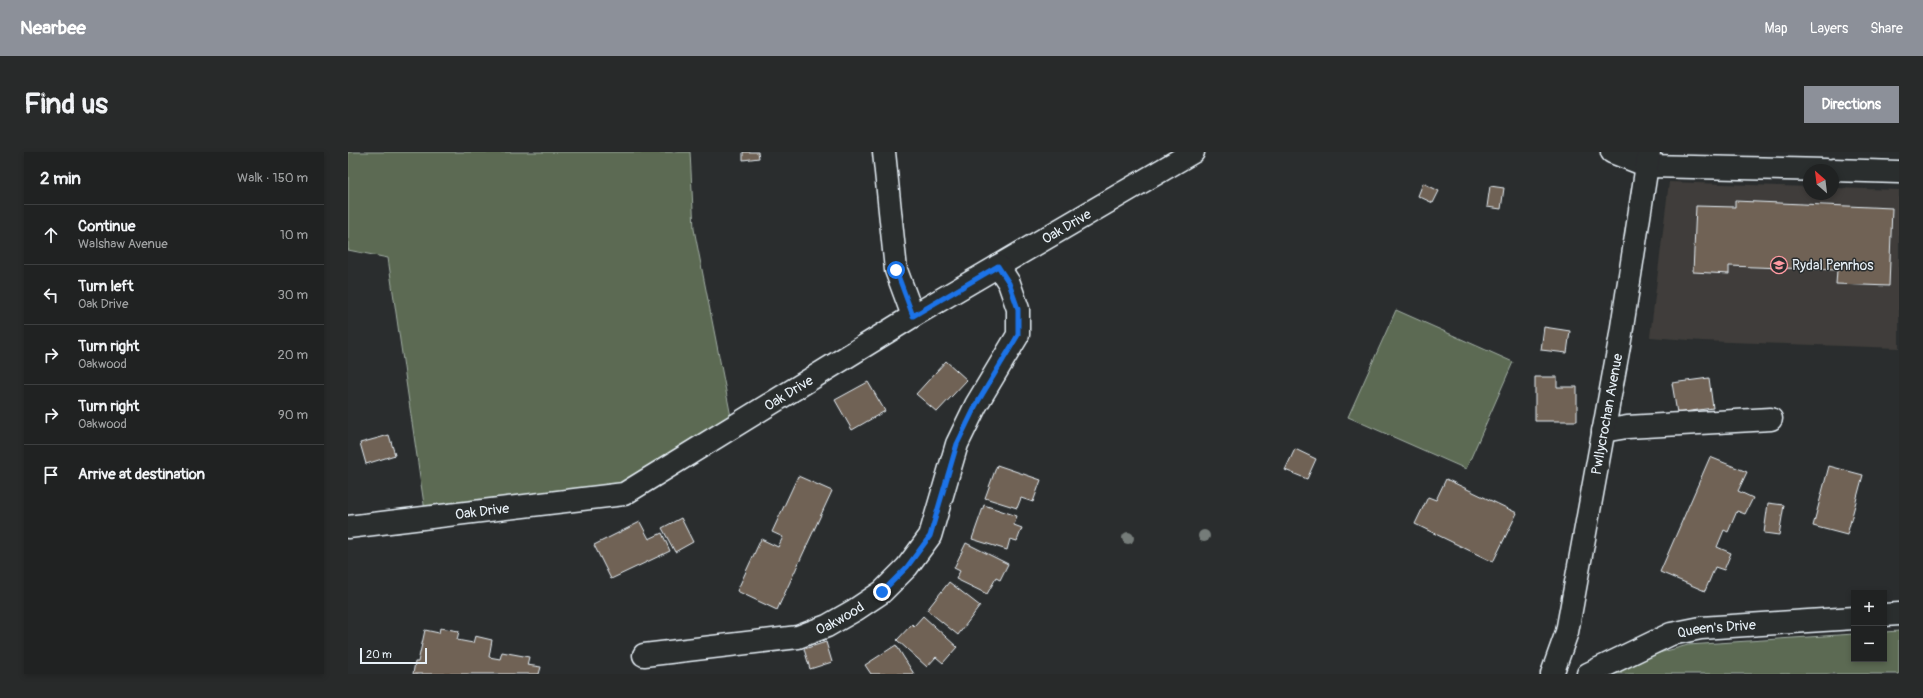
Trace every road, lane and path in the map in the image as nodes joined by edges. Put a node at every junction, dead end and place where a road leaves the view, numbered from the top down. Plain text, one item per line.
1 (884, 152) edge
2 (1193, 152) edge
3 (1612, 152) edge
4 (1649, 159) edge
5 (1803, 169) edge
6 (1839, 170) edge
7 (1899, 172) edge
8 (998, 266) junction
9 (913, 316) junction
10 (1771, 420) dead end
11 (1603, 431) junction
12 (348, 527) edge
13 (1899, 614) edge
14 (1887, 615) edge
15 (1851, 618) edge
16 (644, 655) dead end
17 (1552, 674) edge
18 (1588, 674) edge

1 - 9 street
2 - 8 street, Oak Drive
3 - 4 street
4 - 5 street
4 - 11 street, Pwllycrochan Avenue
6 - 7 street
8 - 9 street, Oak Drive
8 - 16 street, Oakwood
9 - 12 street, Oak Drive
10 - 11 street
11 - 17 street, Pwllycrochan Avenue
13 - 14 street
15 - 18 street, Queen's Drive

